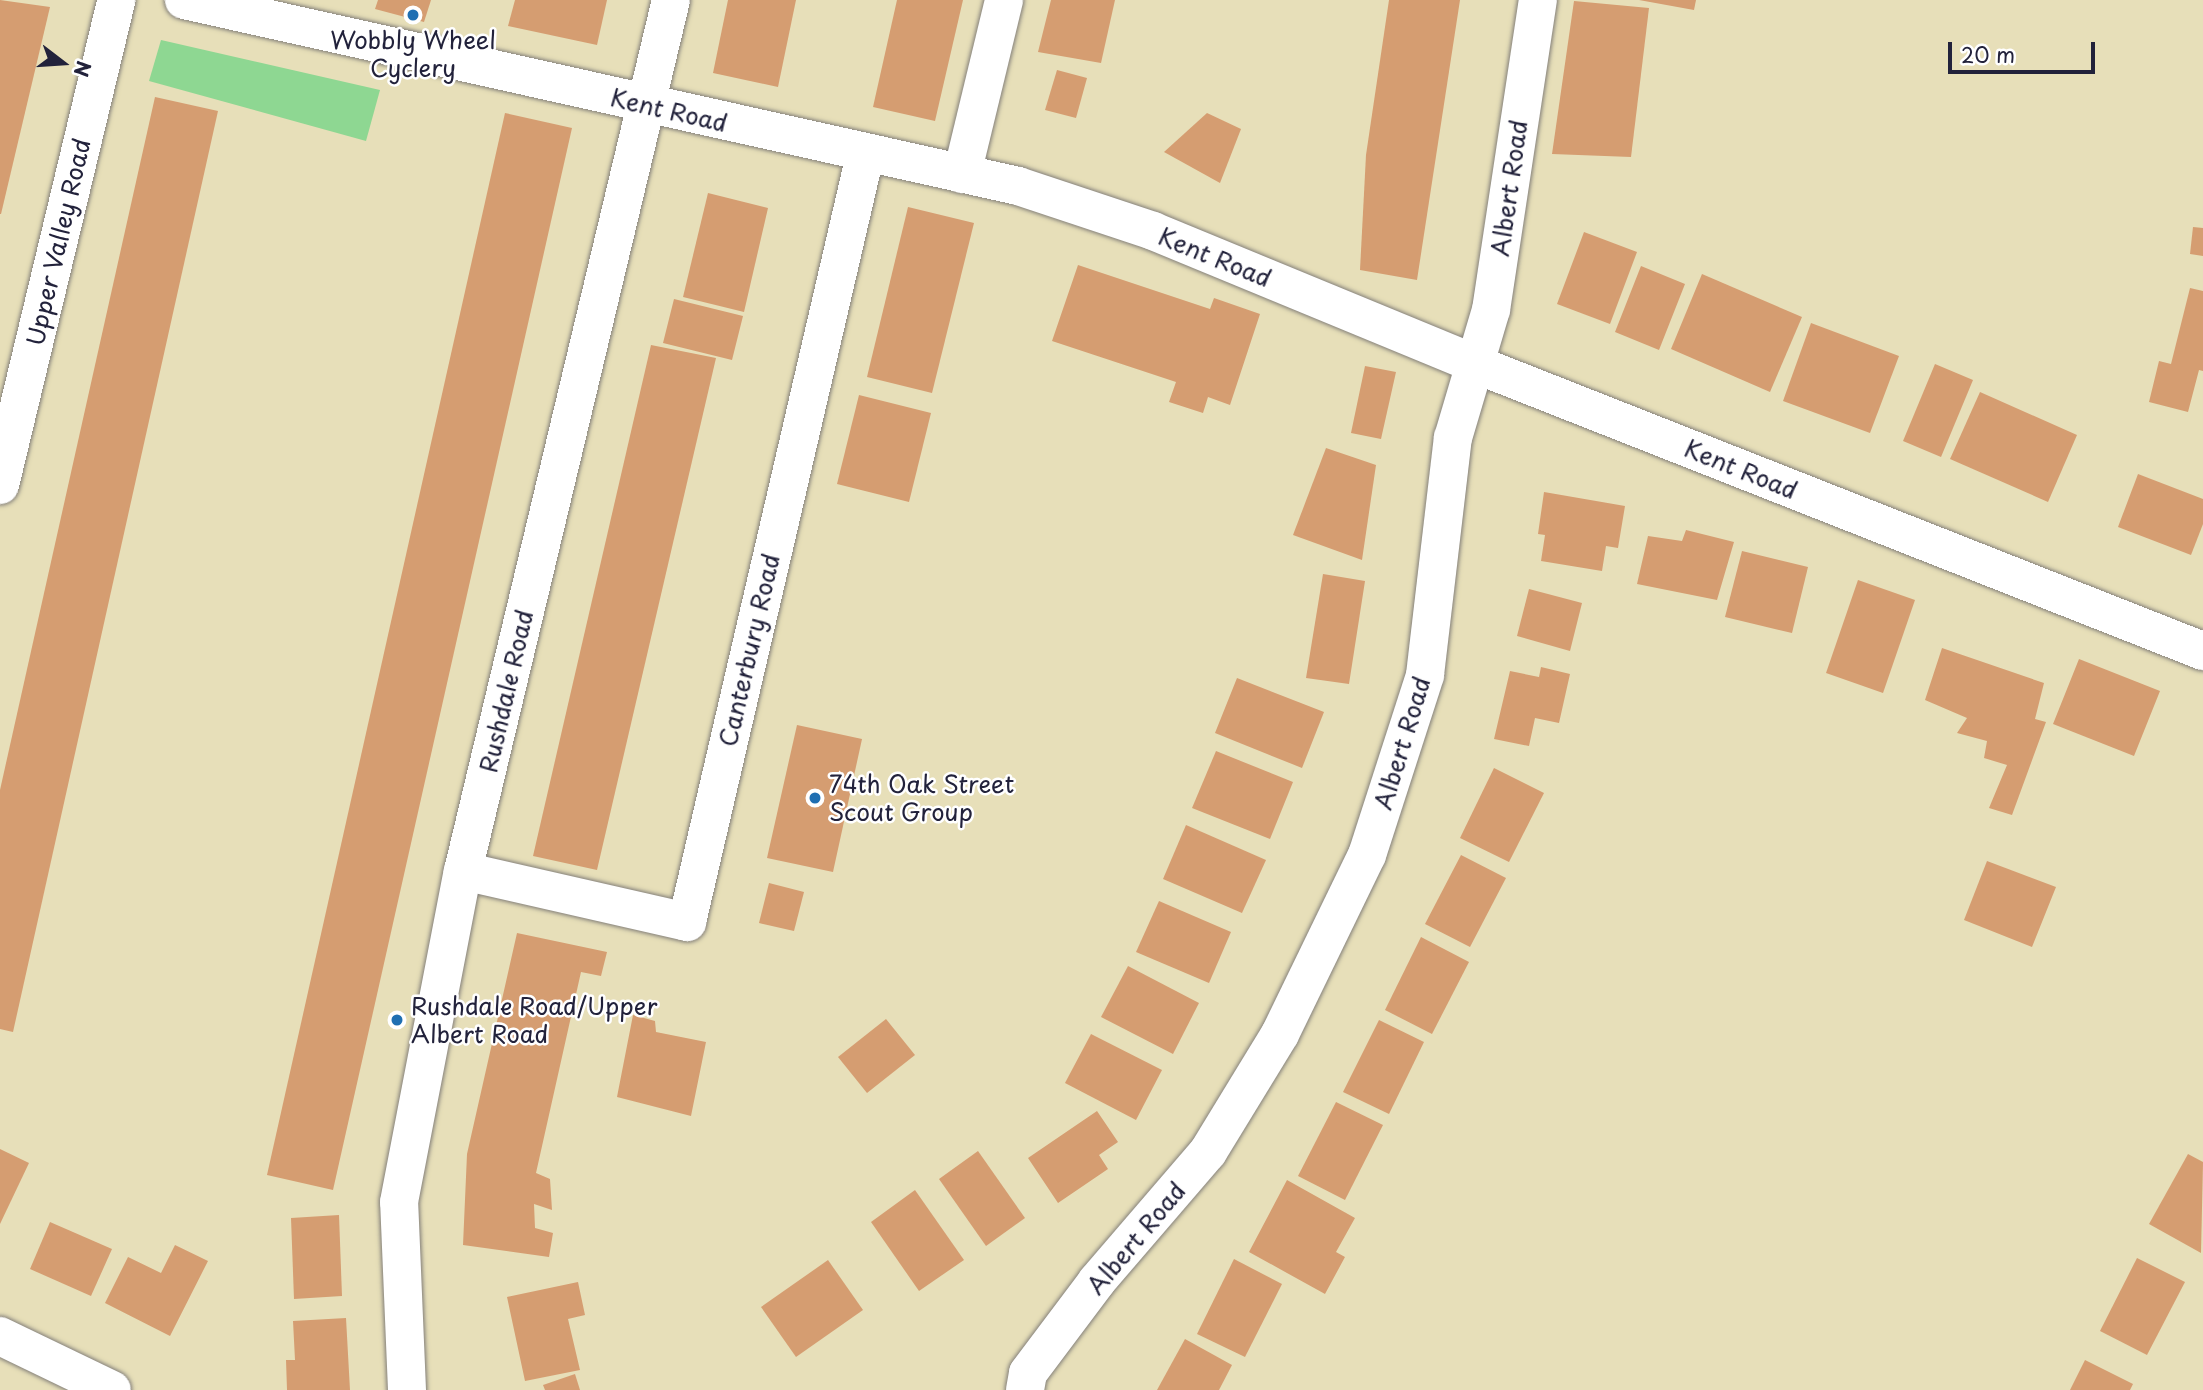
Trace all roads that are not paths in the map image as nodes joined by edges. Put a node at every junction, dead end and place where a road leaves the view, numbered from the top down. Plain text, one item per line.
1 (116, 0) edge
2 (184, 0) edge
3 (671, 0) edge
4 (1003, 0) edge
5 (1538, 0) edge
6 (646, 105) junction
7 (865, 155) junction
8 (962, 174) junction
9 (1475, 364) junction
10 (0, 485) edge
11 (2203, 651) edge
12 (463, 871) junction
13 (0, 1336) edge
14 (112, 1390) edge
15 (407, 1390) edge
16 (1025, 1390) edge

1 - 10 street, Upper Valley Road
2 - 6 street, Kent Road
3 - 6 street, Rushdale Road
4 - 8 street
5 - 9 street, Albert Road
6 - 7 street, Kent Road
6 - 12 street, Rushdale Road
7 - 8 street, Kent Road
7 - 12 street, Canterbury Road
8 - 9 street, Kent Road
9 - 11 street, Kent Road
9 - 16 street, Albert Road
12 - 15 street, Rushdale Road
13 - 14 street

